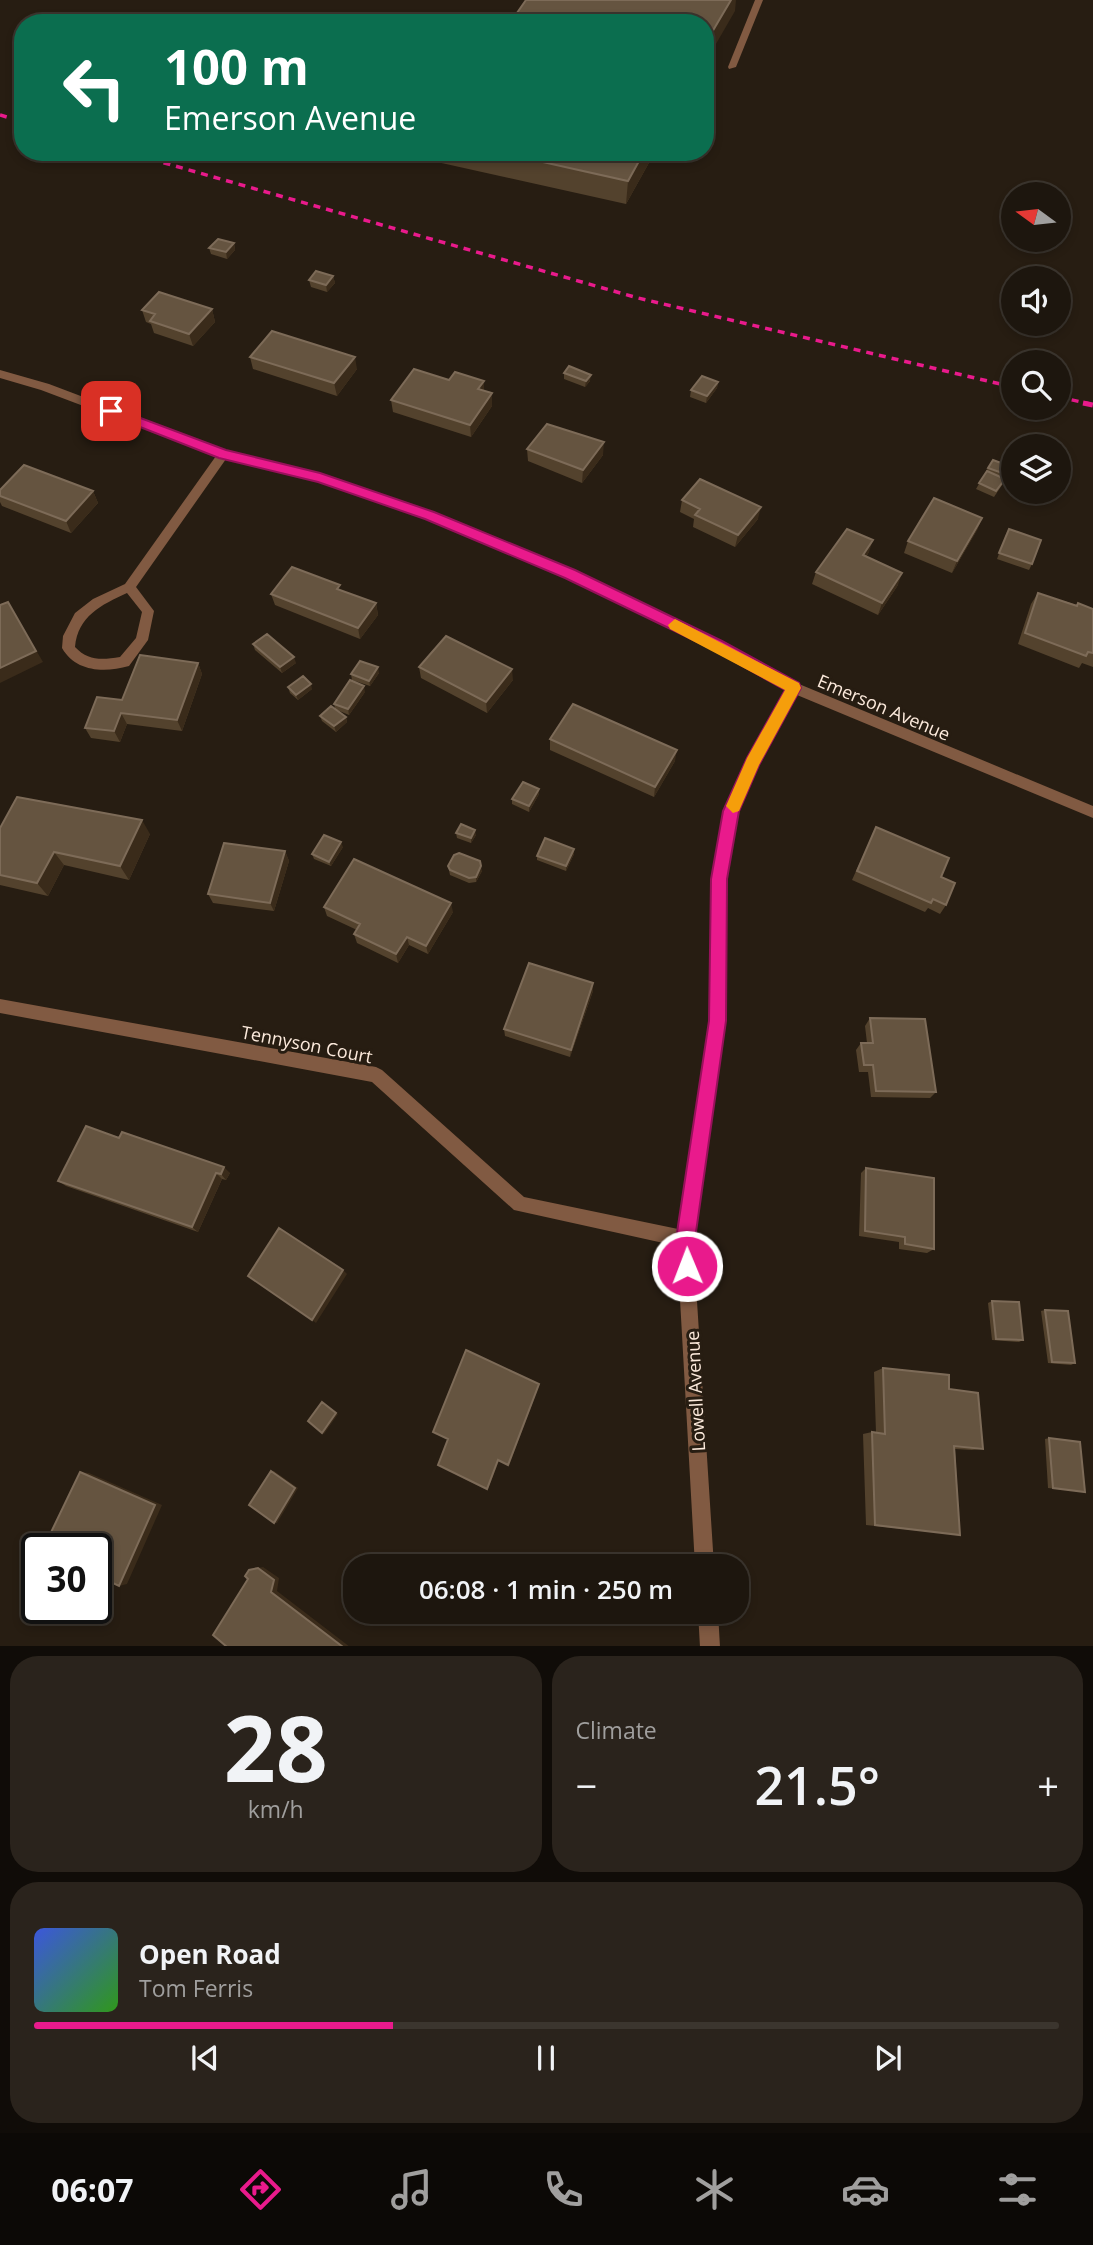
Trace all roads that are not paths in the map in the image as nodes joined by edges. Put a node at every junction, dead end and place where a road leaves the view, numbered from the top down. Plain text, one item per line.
1 (759, 0) edge
2 (732, 67) dead end
3 (0, 374) edge
4 (223, 454) junction
5 (129, 587) junction
6 (794, 688) junction
7 (1093, 813) edge
8 (0, 1006) edge
9 (685, 1239) junction
10 (704, 1554) edge
11 (709, 1624) edge
12 (710, 1646) edge

1 - 2 street
3 - 4 street, Emerson Avenue
4 - 5 street
4 - 6 street, Emerson Avenue
5 - 5 street
6 - 7 street, Emerson Avenue
6 - 9 street, Lowell Avenue
8 - 9 street, Tennyson Court
9 - 10 street, Lowell Avenue
11 - 12 street

